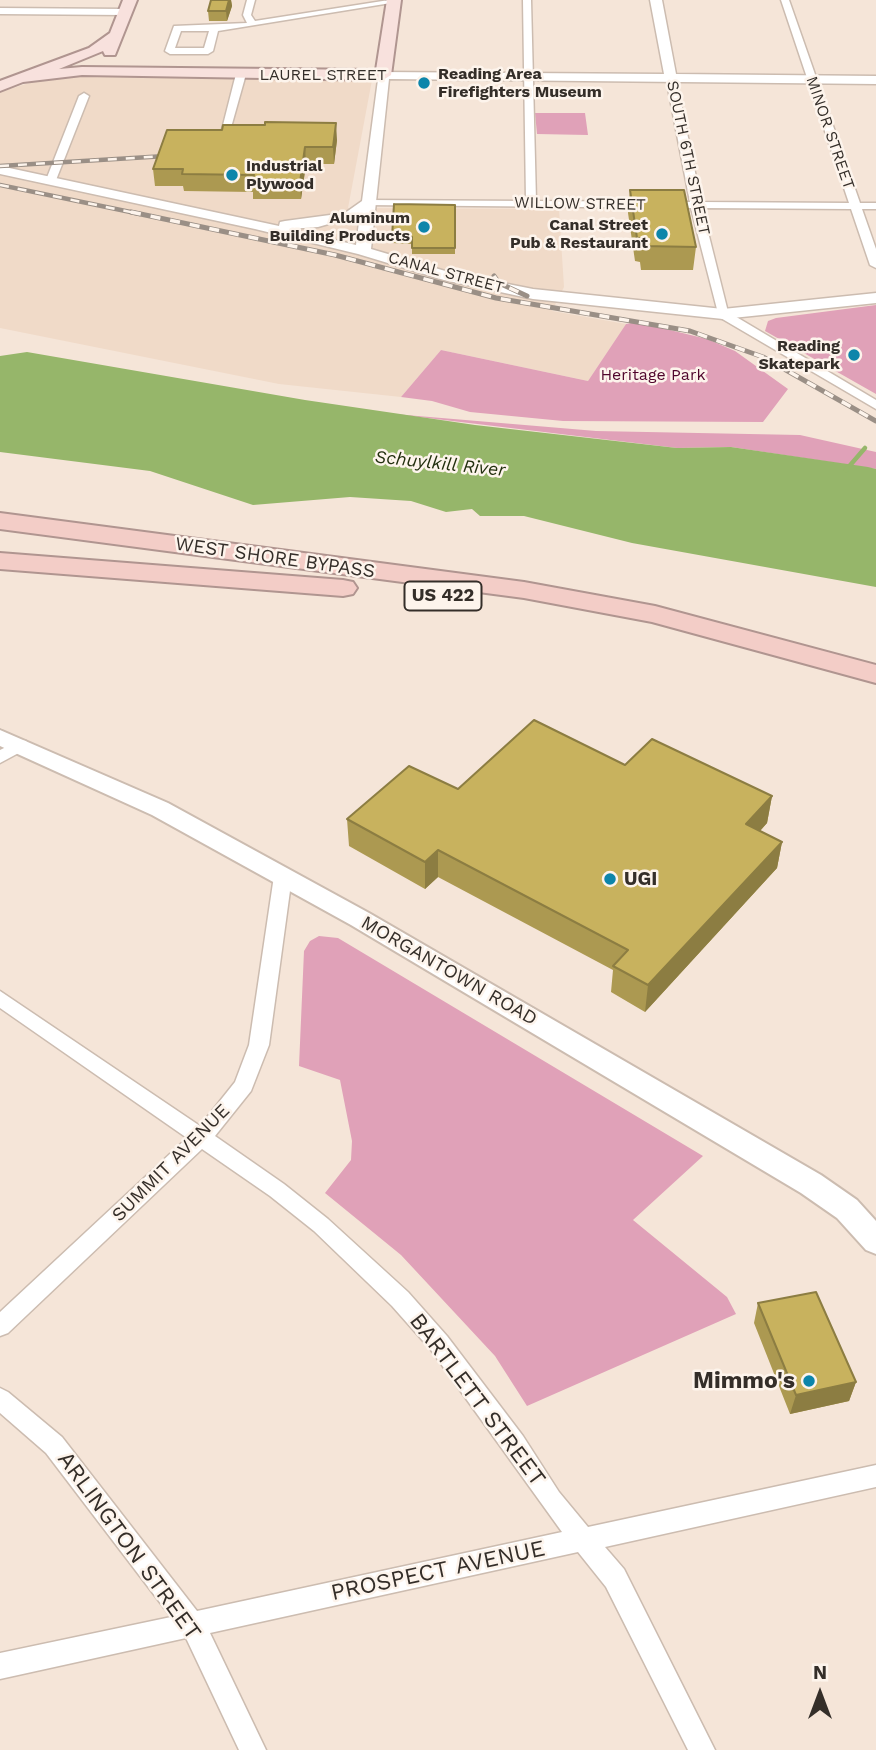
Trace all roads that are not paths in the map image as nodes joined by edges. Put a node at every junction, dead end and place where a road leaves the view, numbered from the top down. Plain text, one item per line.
1 (251, 0) edge
2 (527, 0) edge
3 (656, 0) edge
4 (785, 0) edge
5 (397, 1) edge
6 (127, 6) edge
7 (0, 11) edge
8 (251, 23) junction
9 (214, 29) junction
10 (115, 36) junction
11 (104, 71) junction
12 (241, 74) junction
13 (383, 75) junction
14 (526, 76) junction
15 (671, 78) junction
16 (20, 79) junction
17 (811, 79) junction
18 (876, 80) edge
19 (0, 86) edge
20 (85, 96) dead end
21 (225, 131) edge
22 (0, 170) edge
23 (51, 180) junction
24 (368, 202) junction
25 (531, 203) junction
26 (696, 205) junction
27 (855, 206) junction
28 (876, 206) edge
29 (255, 225) junction
30 (363, 251) junction
31 (876, 265) edge
32 (876, 298) edge
33 (723, 314) junction
34 (876, 405) edge
35 (0, 521) edge
36 (0, 528) edge
37 (173, 544) junction
38 (0, 559) edge
39 (876, 674) edge
40 (876, 690) edge
41 (7, 747) edge
42 (283, 876) junction
43 (0, 999) edge
44 (202, 1137) junction
45 (871, 1228) edge
46 (0, 1326) edge
47 (0, 1399) edge
48 (876, 1476) edge
49 (583, 1540) junction
50 (192, 1625) junction
51 (0, 1666) edge
52 (253, 1750) edge
53 (702, 1750) edge

1 - 8 street
2 - 14 street
3 - 15 street, SOUTH 6TH STREET
4 - 17 street, MINOR STREET
5 - 8 street
5 - 13 main road
6 - 7 street
6 - 10 main road
8 - 9 street
9 - 9 street
10 - 11 main road
10 - 16 main road
11 - 12 main road, LAUREL STREET
11 - 16 main road, LAUREL STREET
12 - 13 main road, LAUREL STREET
12 - 21 street
13 - 14 street, LAUREL STREET
13 - 24 street
14 - 15 street, LAUREL STREET
14 - 25 street
15 - 17 street, LAUREL STREET
15 - 26 street, SOUTH 6TH STREET
16 - 19 main road
17 - 18 street, LAUREL STREET
17 - 27 street, MINOR STREET
20 - 23 street
22 - 23 street, CANAL STREET
23 - 29 street, CANAL STREET
24 - 25 street, WILLOW STREET
24 - 29 street
24 - 30 street
25 - 26 street, WILLOW STREET
26 - 27 street, WILLOW STREET
26 - 33 street, SOUTH 6TH STREET
27 - 28 street, WILLOW STREET
27 - 31 street, MINOR STREET
29 - 30 street, CANAL STREET
30 - 33 street, CANAL STREET
32 - 33 street
33 - 34 street, CANAL STREET
35 - 37 highway, WEST SHORE BYPASS / US 422
36 - 37 highway
37 - 39 highway, WEST SHORE BYPASS / US 422
38 - 40 highway, WEST SHORE BYPASS / US 422
41 - 42 main road, MORGANTOWN ROAD
42 - 44 street, SUMMIT AVENUE
42 - 45 main road, MORGANTOWN ROAD
43 - 44 street, BARTLETT STREET
44 - 46 street, SUMMIT AVENUE
44 - 49 street, BARTLETT STREET
47 - 50 street, ARLINGTON STREET
48 - 49 street, PROSPECT AVENUE
49 - 50 street, PROSPECT AVENUE
49 - 53 street, BARTLETT STREET
50 - 51 street, PROSPECT AVENUE
50 - 52 street, ARLINGTON STREET

